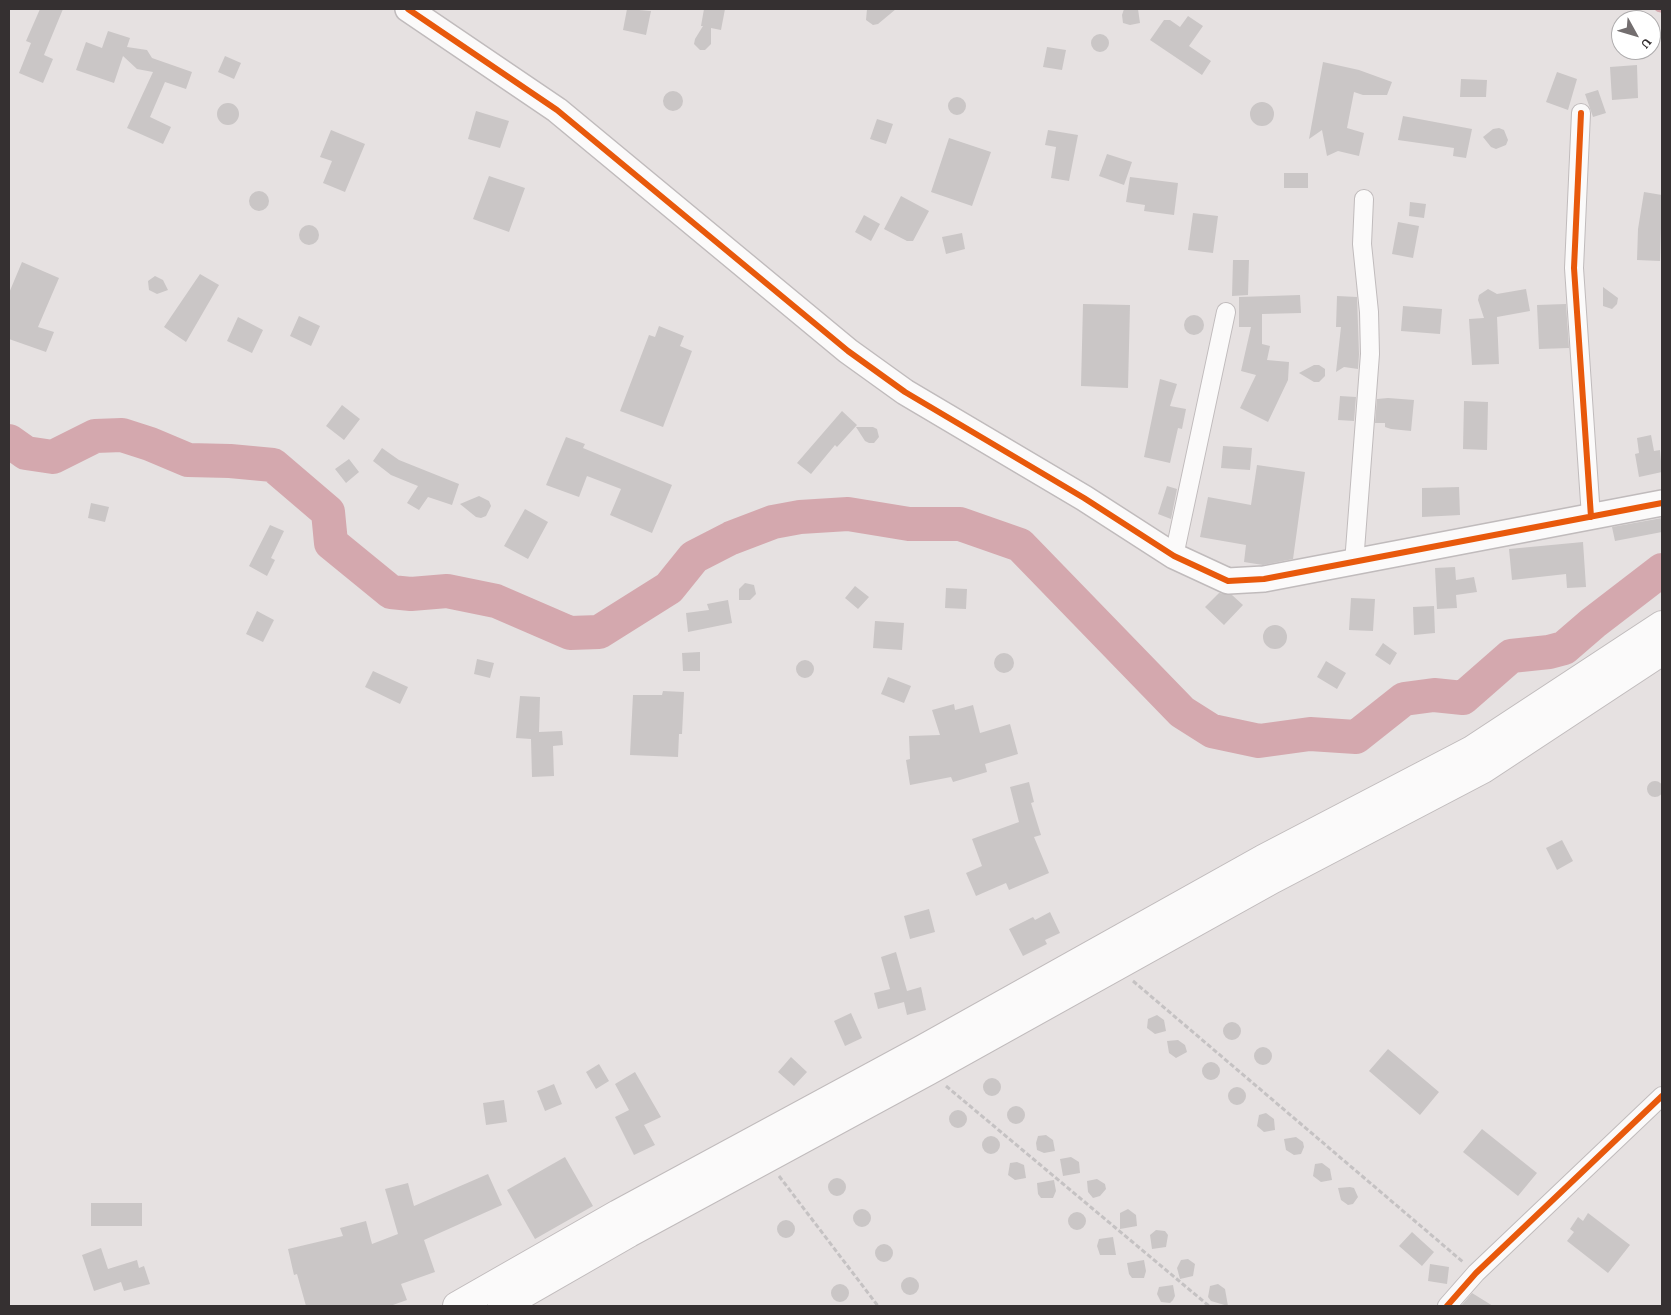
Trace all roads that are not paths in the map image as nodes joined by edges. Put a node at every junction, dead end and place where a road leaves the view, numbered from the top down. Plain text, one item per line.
1 (408, 9) edge
2 (1581, 113) dead end
3 (1364, 199) dead end
4 (1226, 312) dead end
5 (1662, 503) edge
6 (1591, 517) junction
7 (1174, 556) junction
8 (1354, 562) junction
9 (1662, 625) edge
10 (1662, 651) edge
11 (1662, 1096) edge
12 (541, 1271) junction
13 (457, 1306) edge
14 (502, 1306) edge
15 (1447, 1306) edge

1 - 7 street
2 - 6 street
3 - 8 street
4 - 7 street
5 - 6 street
6 - 8 street
7 - 8 street
9 - 12 highway
10 - 12 highway
11 - 15 street
12 - 13 highway
12 - 14 highway

